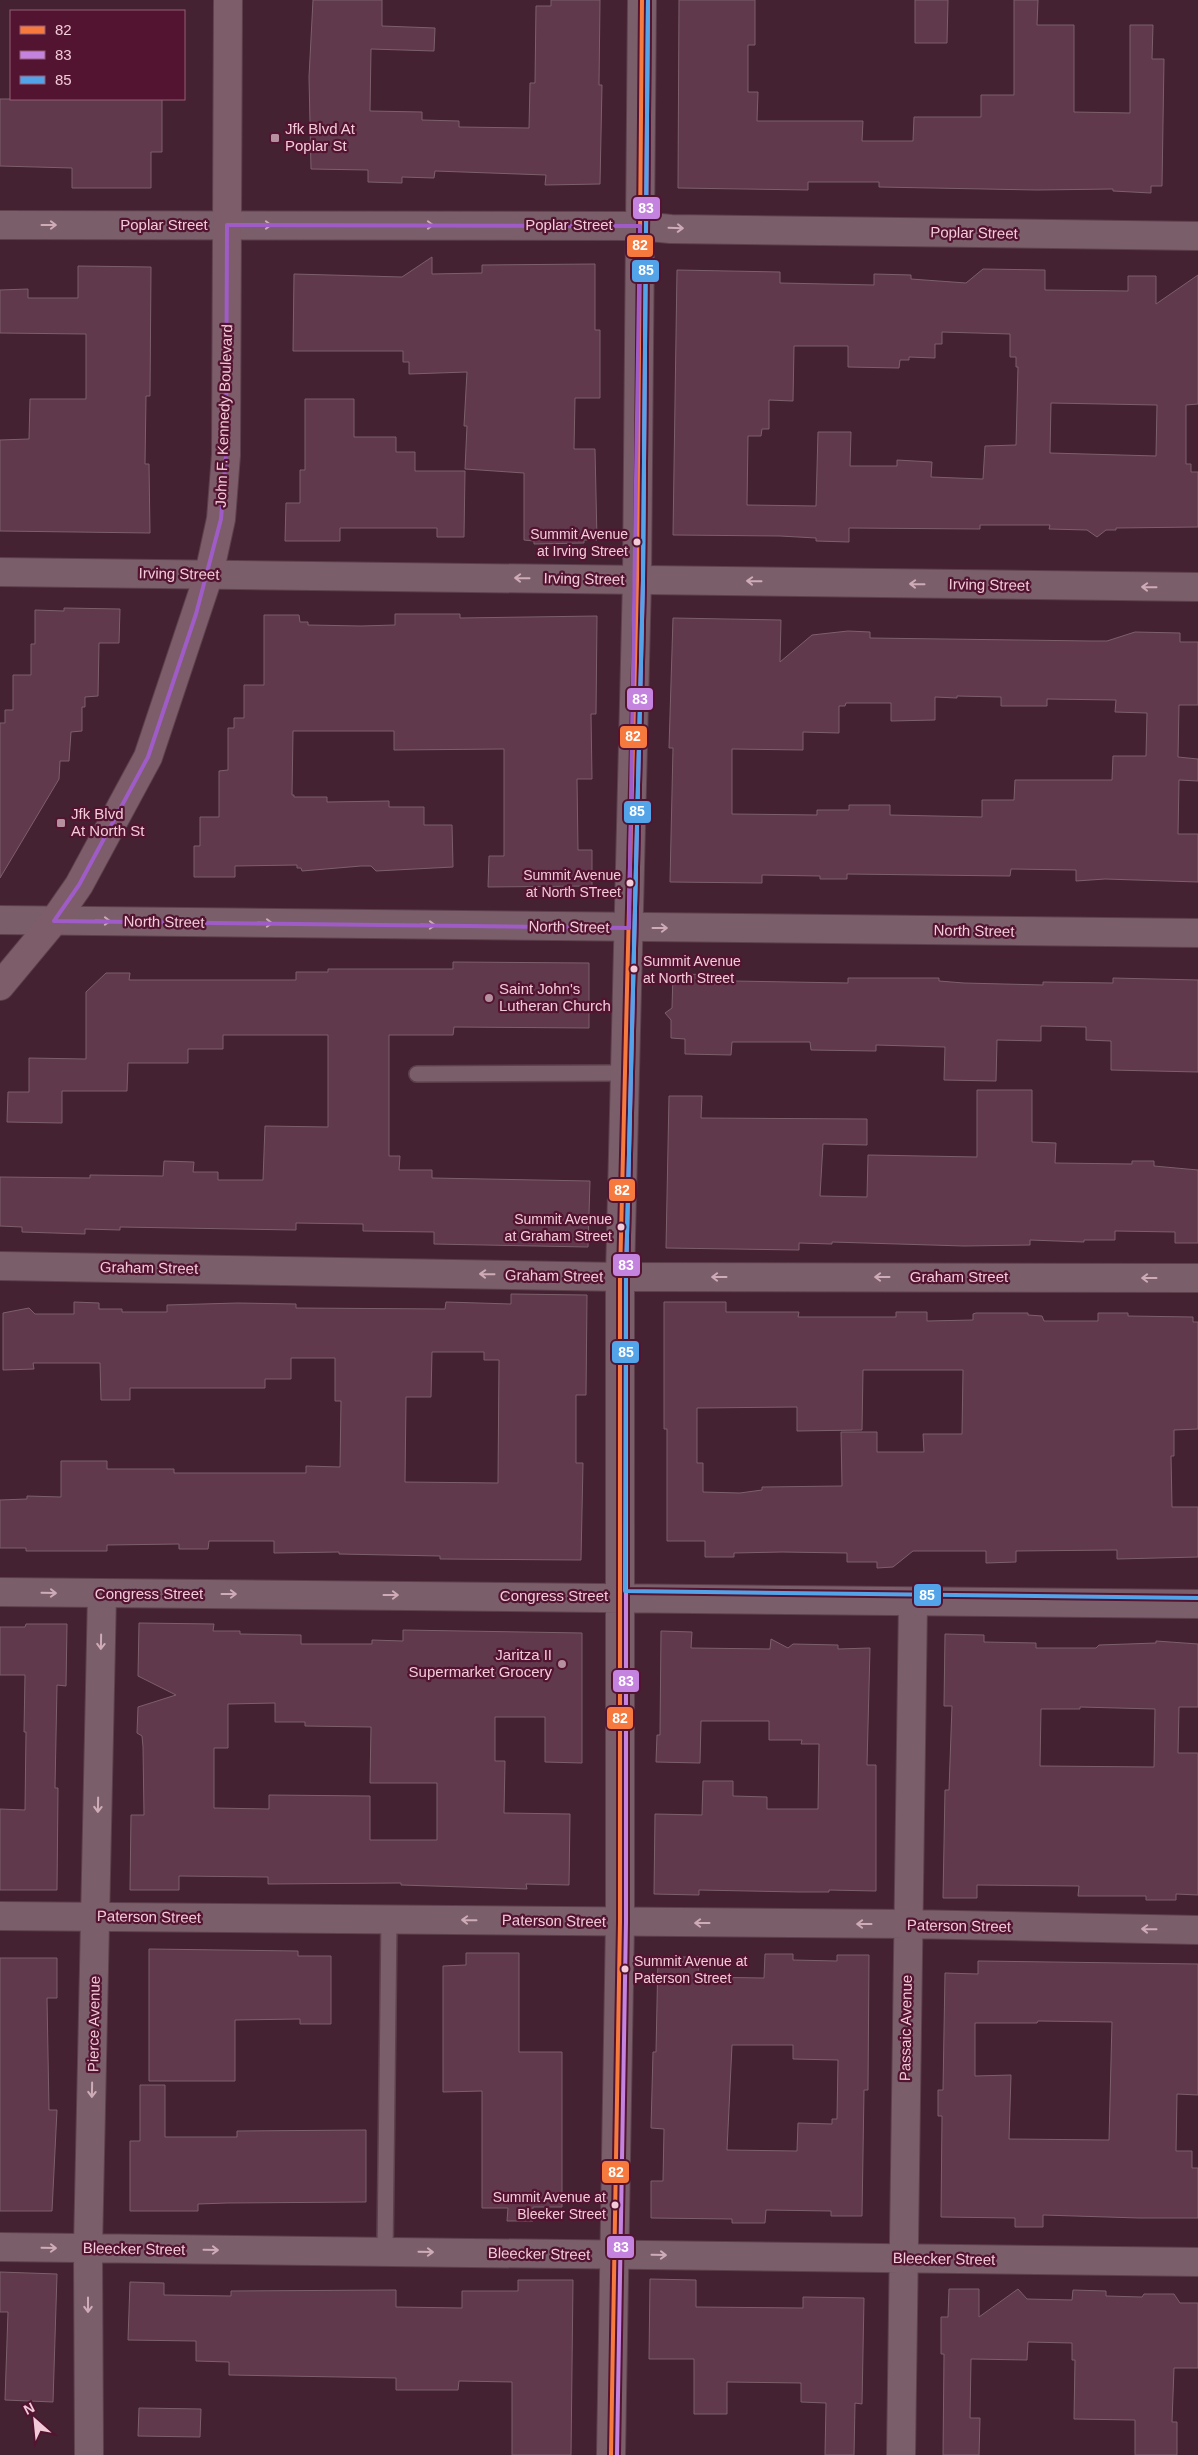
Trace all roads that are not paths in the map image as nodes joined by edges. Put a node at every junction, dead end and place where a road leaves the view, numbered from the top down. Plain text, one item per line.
1 (228, 0) edge
2 (642, 0) edge
3 (0, 225) edge
4 (227, 225) junction
5 (640, 226) junction
6 (1198, 236) edge
7 (0, 572) edge
8 (208, 574) junction
9 (637, 580) junction
10 (1198, 587) edge
11 (0, 920) edge
12 (54, 920) junction
13 (629, 928) junction
14 (1198, 933) edge
15 (0, 986) edge
16 (625, 1072) junction
17 (417, 1074) dead end
18 (0, 1266) edge
19 (620, 1276) junction
20 (1198, 1278) edge
21 (0, 1592) edge
22 (102, 1594) junction
23 (619, 1596) junction
24 (913, 1602) junction
25 (1198, 1604) edge
26 (0, 1916) edge
27 (96, 1916) junction
28 (389, 1920) junction
29 (620, 1922) junction
30 (908, 1924) junction
31 (1198, 1930) edge
32 (0, 2247) edge
33 (88, 2248) junction
34 (386, 2252) junction
35 (614, 2255) junction
36 (902, 2258) junction
37 (1198, 2262) edge
38 (89, 2455) edge
39 (611, 2455) edge
40 (901, 2455) edge

1 - 4 main road, John F. Kennedy Boulevard
2 - 5 street
3 -> 4 street, Poplar Street
4 -> 5 street, Poplar Street
4 - 8 main road, John F. Kennedy Boulevard
5 -> 6 street, Poplar Street
5 - 9 street
7 - 8 street, Irving Street
9 -> 8 street, Irving Street
8 - 12 main road, John F. Kennedy Boulevard
10 -> 9 street, Irving Street
9 - 13 street
11 - 12 street, North Street
12 -> 13 street, North Street
12 - 15 main road, John F. Kennedy Boulevard
13 -> 14 street, North Street
13 - 16 street
16 - 17 lane
16 - 19 street
19 -> 18 street, Graham Street
20 -> 19 street, Graham Street
19 - 23 street
21 -> 22 street, Congress Street
22 -> 23 street, Congress Street
22 -> 27 street, Pierce Avenue
23 - 24 street, Congress Street
23 - 29 street
24 - 25 street, Congress Street
24 - 30 street, Passaic Avenue
26 - 27 street, Paterson Street
27 - 28 street, Paterson Street
27 -> 33 street, Pierce Avenue
29 -> 28 street, Paterson Street
28 - 34 lane
30 -> 29 street, Paterson Street
29 - 35 street
31 -> 30 street, Paterson Street
30 - 36 street, Passaic Avenue
32 -> 33 street, Bleecker Street
33 -> 34 street, Bleecker Street
33 -> 38 street, Pierce Avenue
34 -> 35 street, Bleecker Street
35 -> 36 street, Bleecker Street
35 - 39 street
36 - 37 street, Bleecker Street
36 - 40 street, Passaic Avenue

